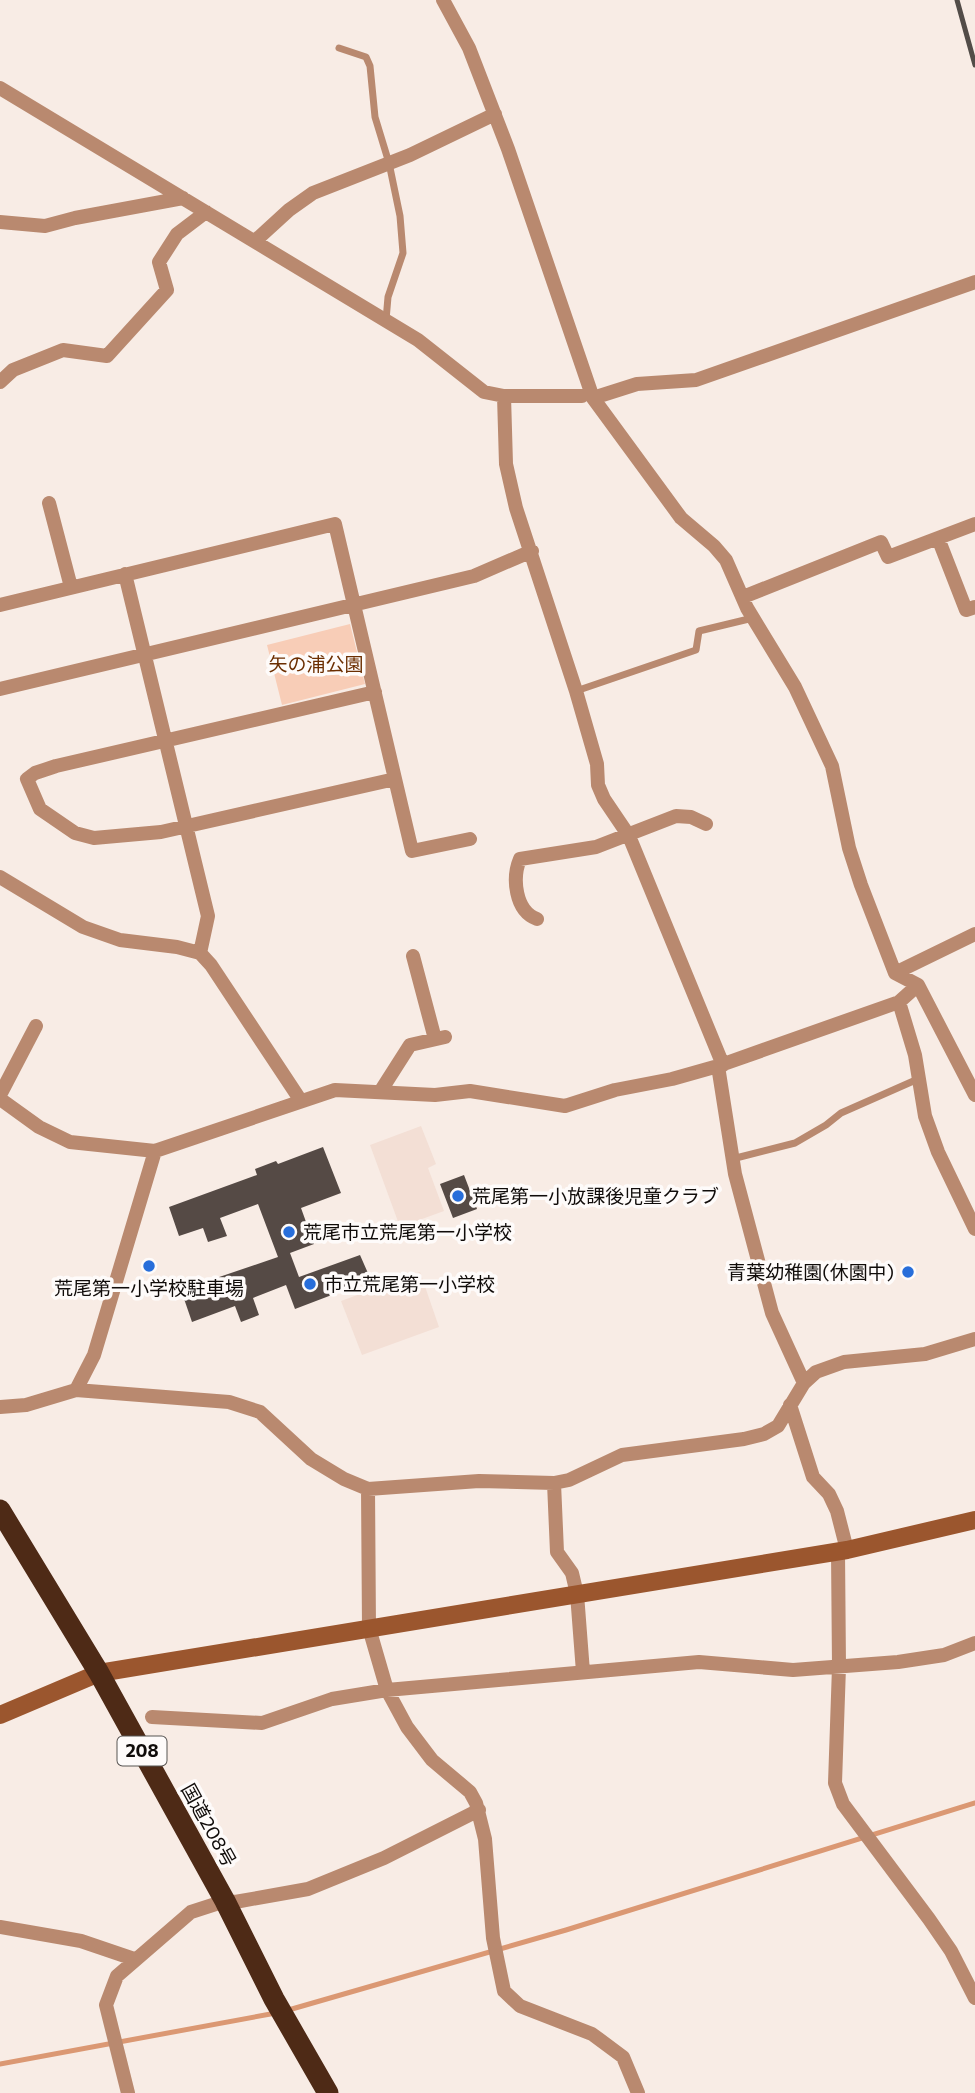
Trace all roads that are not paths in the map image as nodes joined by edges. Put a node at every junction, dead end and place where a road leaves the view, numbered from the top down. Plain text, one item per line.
1 (443, 0) edge
2 (340, 48) dead end
3 (0, 88) edge
4 (495, 114) junction
5 (389, 163) junction
6 (183, 198) junction
7 (206, 212) junction
8 (0, 222) edge
9 (255, 241) junction
10 (975, 282) edge
11 (386, 320) junction
12 (0, 382) edge
13 (504, 396) junction
14 (587, 397) junction
15 (49, 503) dead end
16 (975, 524) edge
17 (938, 538) junction
18 (532, 551) junction
19 (125, 574) junction
20 (71, 587) junction
21 (743, 597) junction
22 (0, 605) edge
23 (354, 605) junction
24 (975, 607) edge
25 (753, 618) junction
26 (146, 654) junction
27 (0, 689) edge
28 (576, 691) junction
29 (375, 692) junction
30 (165, 741) junction
31 (395, 779) junction
32 (706, 824) dead end
33 (186, 827) junction
34 (629, 835) junction
35 (470, 839) dead end
36 (0, 877) edge
37 (537, 919) dead end
38 (975, 934) edge
39 (200, 953) junction
40 (413, 956) dead end
41 (895, 973) junction
42 (918, 985) junction
43 (899, 1002) junction
44 (36, 1026) dead end
45 (720, 1066) junction
46 (918, 1079) junction
47 (380, 1092) junction
48 (975, 1095) edge
49 (0, 1097) edge
50 (301, 1101) junction
51 (156, 1151) junction
52 (733, 1159) junction
53 (975, 1229) edge
54 (975, 1339) edge
55 (804, 1383) junction
56 (76, 1390) junction
57 (790, 1405) junction
58 (0, 1407) edge
59 (554, 1483) junction
60 (368, 1489) junction
61 (0, 1510) edge
62 (975, 1520) edge
63 (842, 1551) junction
64 (577, 1594) junction
65 (369, 1628) junction
66 (975, 1643) edge
67 (839, 1667) junction
68 (99, 1672) junction
69 (583, 1672) junction
70 (387, 1690) junction
71 (0, 1715) edge
72 (152, 1717) dead end
73 (479, 1810) junction
74 (225, 1901) junction
75 (0, 1927) edge
76 (134, 1959) junction
77 (975, 1998) edge
78 (128, 2093) edge
79 (328, 2093) edge
80 (638, 2093) edge

1 - 4 street
2 - 5 lane
3 - 6 street
4 - 5 street
4 - 14 street
5 - 9 street
5 - 11 lane
6 - 7 street
6 - 8 street
7 - 9 street
7 - 12 street
9 - 11 street
10 - 14 street
11 - 13 street
13 - 14 street
13 - 18 street
14 - 21 street
15 - 20 street
16 - 17 street
17 - 21 street
17 - 24 street
18 - 23 street
18 - 28 street
19 - 20 street
19 - 23 street
19 - 26 street
20 - 22 street
21 - 25 street
23 - 26 street
23 - 29 street
25 - 28 lane
25 - 41 street
26 - 27 street
26 - 30 street
28 - 34 street
29 - 30 street
29 - 31 street
30 - 33 street
30 - 33 street
31 - 33 street
31 - 35 street
32 - 34 street
33 - 39 street
34 - 37 street
34 - 45 street
36 - 39 street
38 - 41 street
39 - 50 street
40 - 47 street
41 - 42 street
42 - 43 street
42 - 48 street
43 - 45 street
43 - 46 street
44 - 49 street
45 - 47 street
45 - 52 street
46 - 52 lane
46 - 53 street
47 - 50 street
49 - 51 street
50 - 51 street
51 - 56 street
52 - 55 street
54 - 55 street
55 - 57 street
56 - 58 street
56 - 60 street
57 - 59 street
57 - 63 street
59 - 60 street
59 - 64 street
60 - 65 street
61 - 68 highway, 国道208号 / 208
62 - 63 street
63 - 64 street
63 - 67 street
64 - 65 street
64 - 69 street
65 - 68 street
65 - 70 street
66 - 67 street
67 - 69 street
67 - 77 street
68 - 71 street
68 - 74 highway, 国道208号 / 208
69 - 70 street
70 - 72 street
70 - 73 street
73 - 74 street
73 - 80 street
74 - 76 street
74 - 79 highway, 国道208号 / 208
75 - 76 street
76 - 78 street

